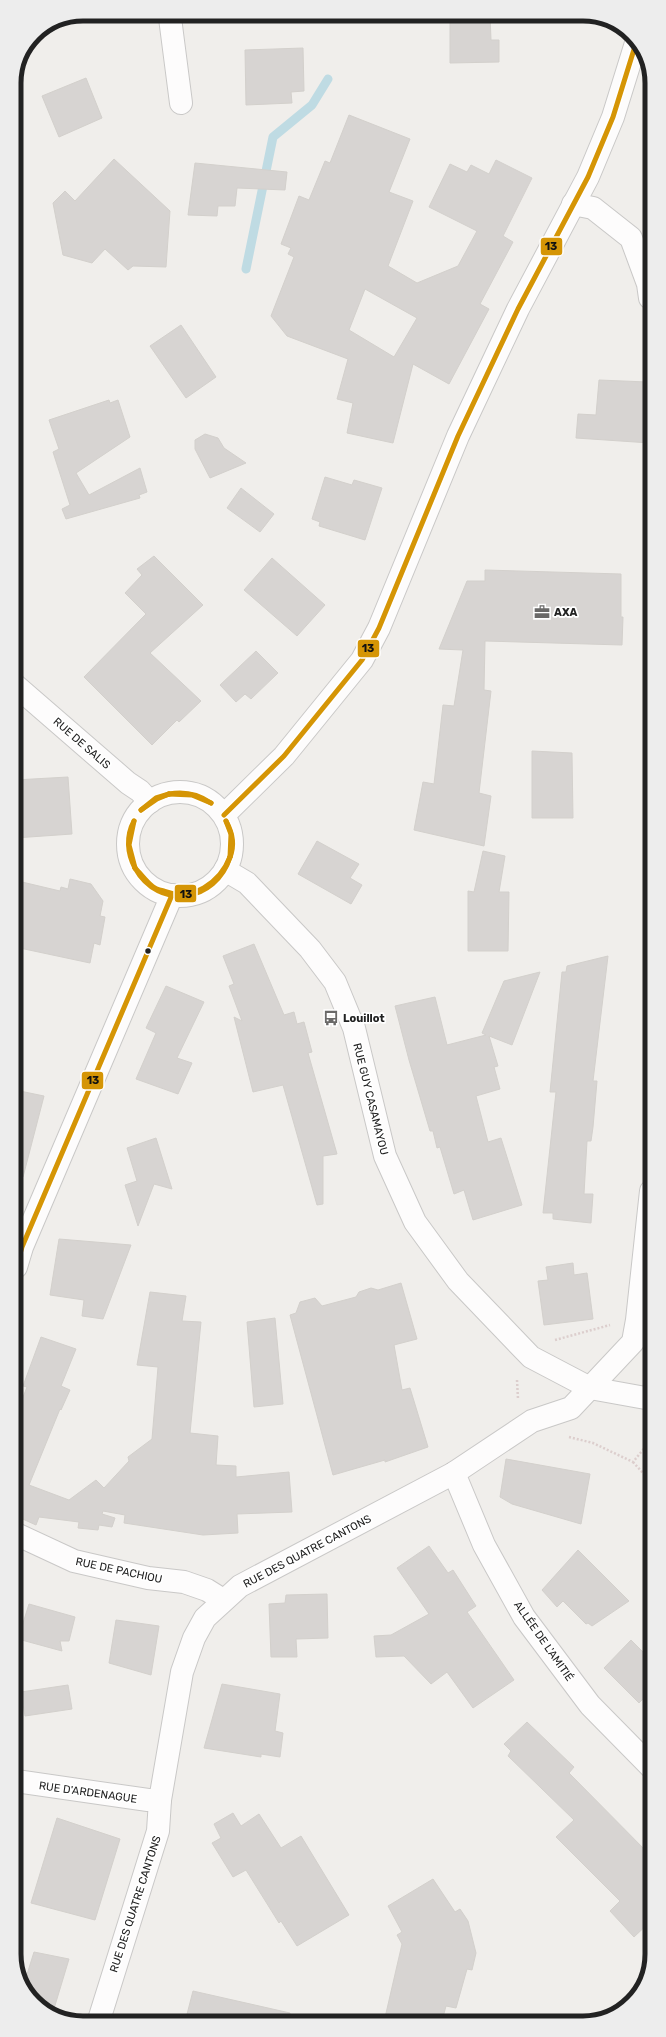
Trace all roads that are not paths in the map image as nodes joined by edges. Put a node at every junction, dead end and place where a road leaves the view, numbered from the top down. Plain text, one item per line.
1 (170, 21) edge
2 (634, 49) edge
3 (181, 103) dead end
4 (573, 204) junction
5 (645, 276) edge
6 (21, 690) edge
7 (150, 802) junction
8 (224, 815) junction
9 (226, 870) junction
10 (172, 895) junction
11 (21, 1250) edge
12 (645, 1250) edge
13 (590, 1388) junction
14 (645, 1397) edge
15 (454, 1473) junction
16 (21, 1536) edge
17 (223, 1600) junction
18 (645, 1761) edge
19 (21, 1782) edge
20 (160, 1800) junction
21 (100, 2016) edge

1 - 3 street
2 - 4 street
4 - 5 street
4 - 8 street
6 - 7 street, RUE DE SALIS
7 - 8 street
7 - 10 street
8 - 9 street
9 - 10 street
9 - 13 street, RUE GUY CASAMAYOU
10 - 11 street
12 - 13 street, RUE DES QUATRE CANTONS
13 - 14 street, RUE GUY CASAMAYOU
13 - 15 street, RUE DES QUATRE CANTONS
15 - 17 street, RUE DES QUATRE CANTONS
15 - 18 street, ALLÉE DE L'AMITIÉ
16 - 17 street, RUE DE PACHIOU
17 - 20 street, RUE DES QUATRE CANTONS
19 - 20 street, RUE D'ARDENAGUE
20 - 21 street, RUE DES QUATRE CANTONS

